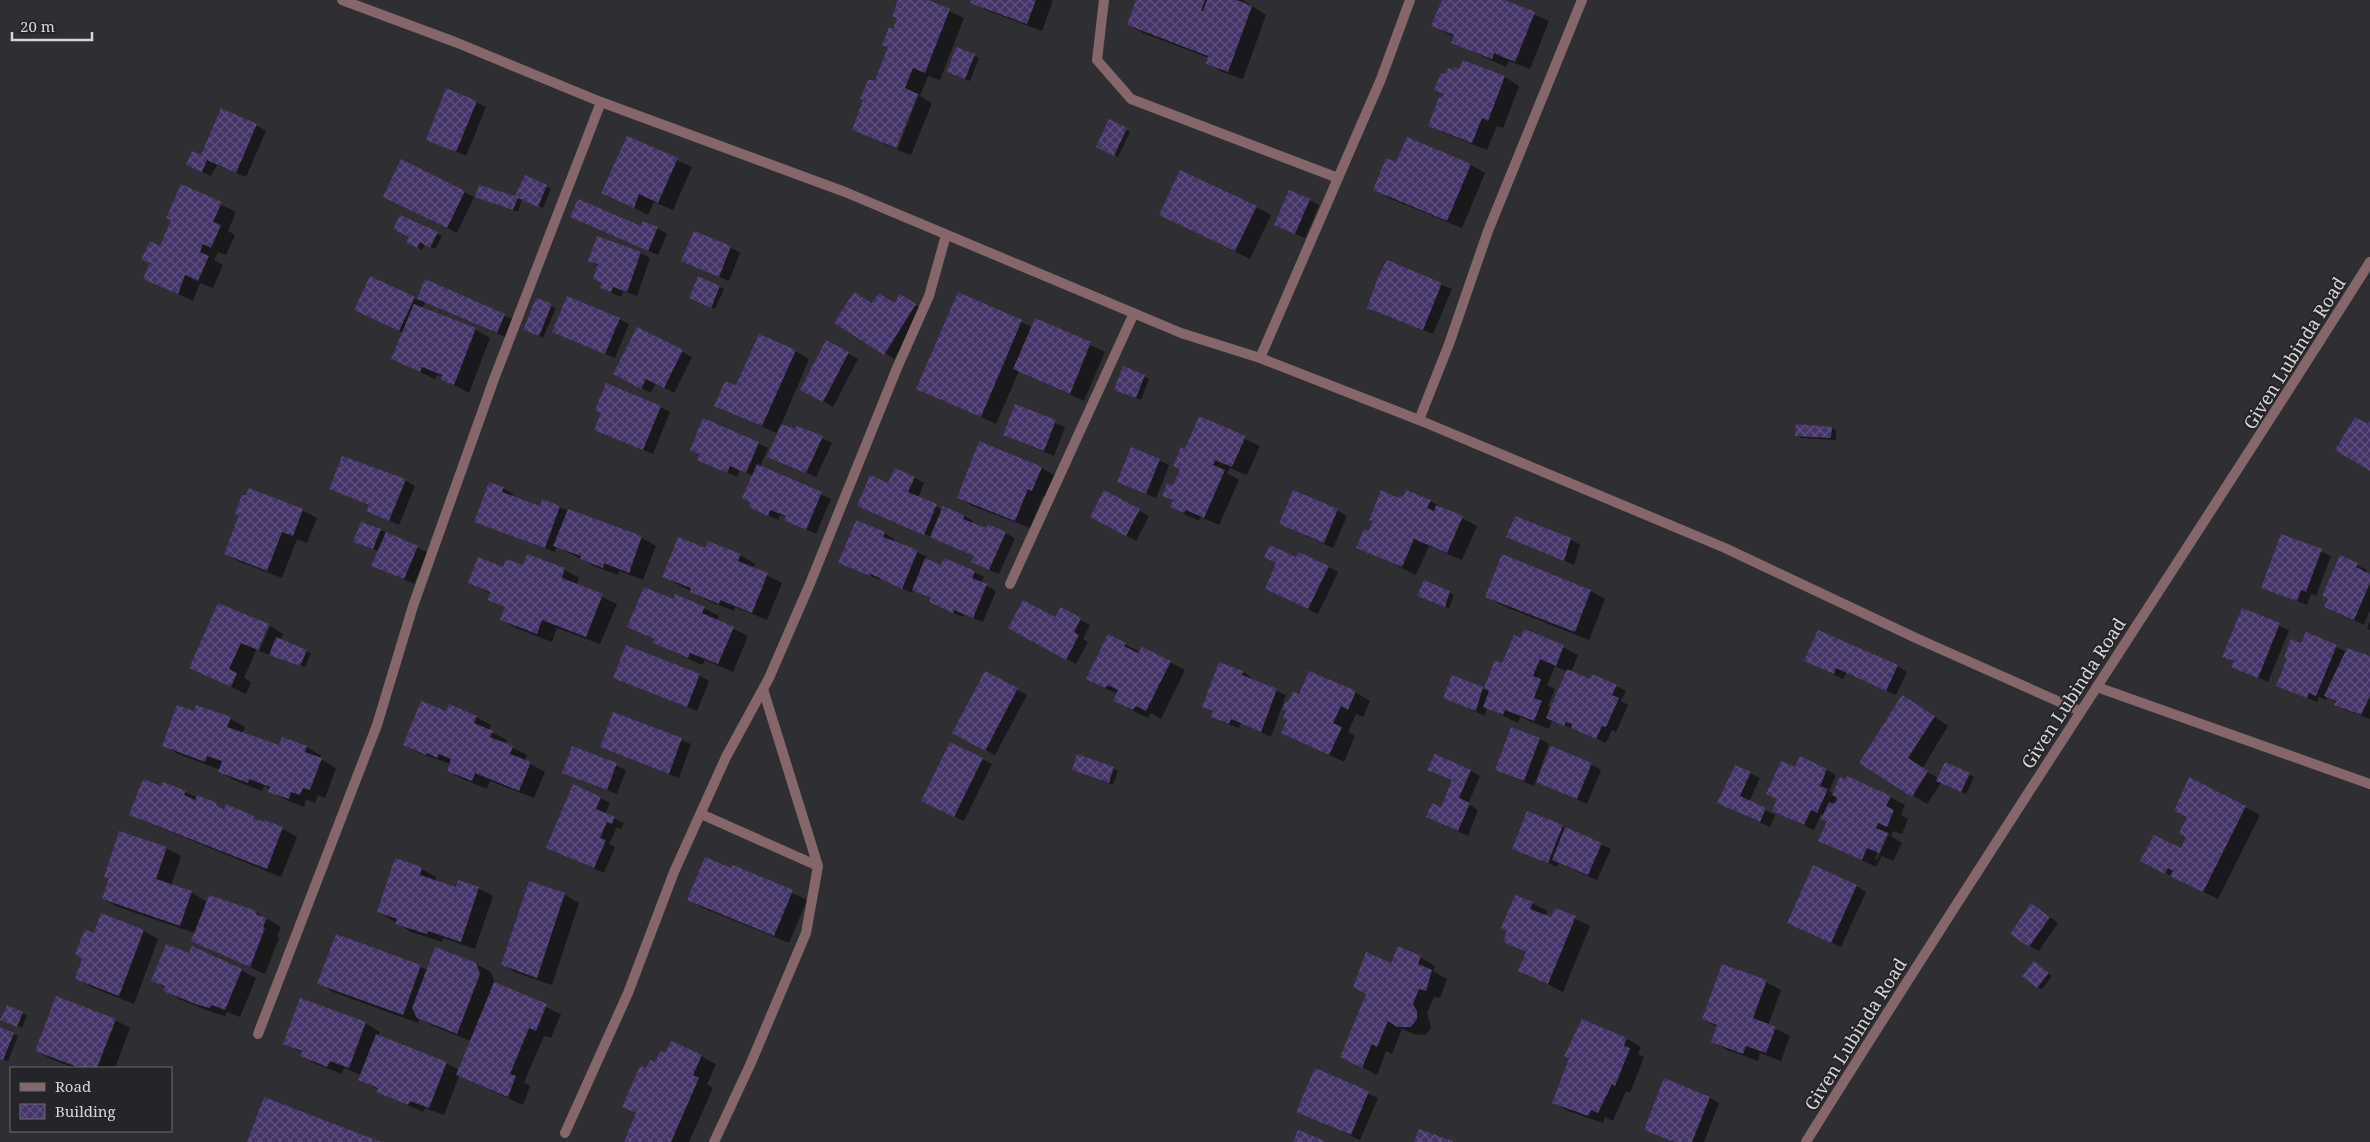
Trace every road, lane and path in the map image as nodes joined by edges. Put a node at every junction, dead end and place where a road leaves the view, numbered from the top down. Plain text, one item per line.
1 (342, 0) edge
2 (1104, 0) edge
3 (1410, 0) edge
4 (1582, 0) edge
5 (600, 102) junction
6 (1338, 178) junction
7 (946, 235) junction
8 (2370, 262) edge
9 (1134, 313) junction
10 (1260, 358) junction
11 (1419, 420) junction
12 (1010, 584) dead end
13 (2096, 687) junction
14 (763, 689) junction
15 (2080, 711) junction
16 (2370, 784) edge
17 (701, 814) junction
18 (818, 866) junction
19 (258, 1034) dead end
20 (565, 1133) dead end
21 (714, 1142) edge
22 (1806, 1142) edge

1 - 5 street
2 - 6 street
3 - 6 street
4 - 11 street
5 - 7 street
5 - 19 street
6 - 10 street
7 - 9 street
7 - 14 street
8 - 13 street, Given Lubinda Road
9 - 10 street
9 - 12 street
10 - 11 street
11 - 15 street
13 - 15 street, Given Lubinda Road
13 - 16 street
14 - 17 street
14 - 18 street
15 - 22 street, Given Lubinda Road
17 - 18 street
17 - 20 street
18 - 21 street

